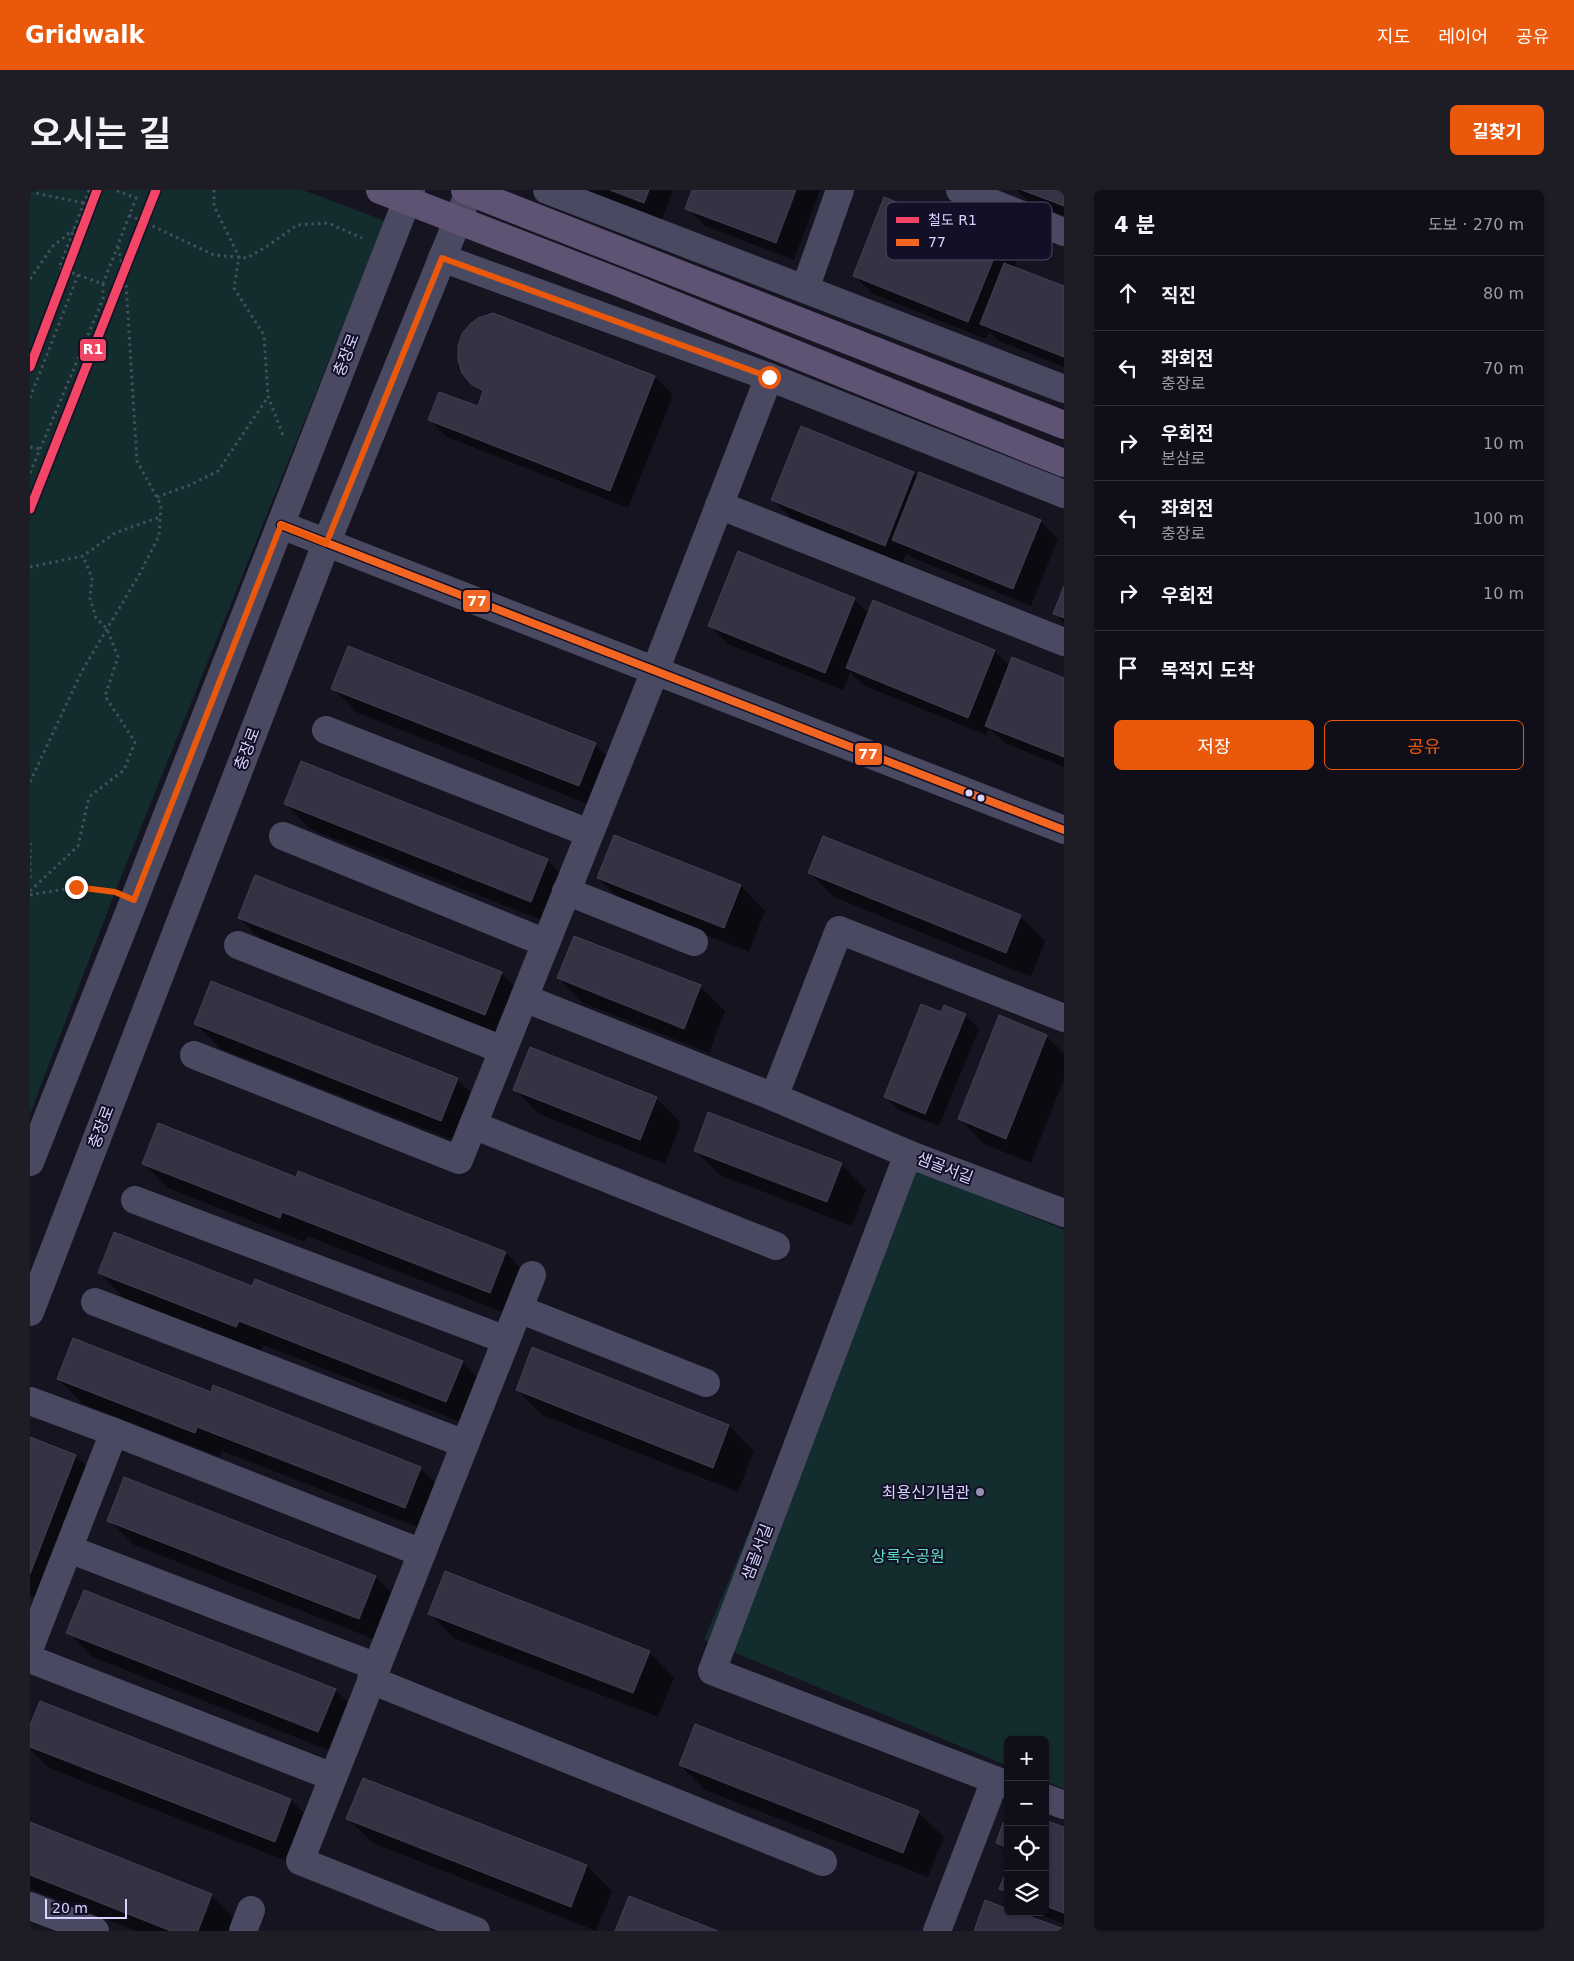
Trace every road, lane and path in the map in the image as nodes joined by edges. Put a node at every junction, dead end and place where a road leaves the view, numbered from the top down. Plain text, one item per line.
1 (89, 190) edge
2 (115, 190) edge
3 (214, 190) edge
4 (380, 190) edge
5 (411, 190) edge
6 (466, 190) edge
7 (470, 190) edge
8 (547, 190) edge
9 (840, 190) edge
10 (960, 190) edge
11 (30, 192) edge
12 (990, 202) edge
13 (84, 203) junction
14 (130, 215) junction
15 (1052, 227) edge
16 (74, 230) junction
17 (1064, 232) edge
18 (118, 247) junction
19 (387, 250) junction
20 (240, 257) junction
21 (442, 258) junction
22 (78, 275) junction
23 (30, 279) edge
24 (103, 284) junction
25 (805, 289) junction
26 (769, 377) junction
27 (1064, 389) edge
28 (268, 396) junction
29 (30, 398) edge
30 (1064, 425) edge
31 (30, 447) edge
32 (40, 449) junction
33 (305, 461) junction
34 (1064, 462) edge
35 (30, 473) edge
36 (1064, 494) edge
37 (156, 497) junction
38 (719, 504) junction
39 (160, 517) junction
40 (281, 525) junction
41 (326, 544) junction
42 (83, 556) junction
43 (30, 567) edge
44 (107, 630) junction
45 (1064, 642) edge
46 (655, 671) junction
47 (326, 730) dead end
48 (30, 782) edge
49 (1064, 830) edge
50 (589, 833) junction
51 (283, 836) dead end
52 (30, 843) edge
53 (30, 880) edge
54 (30, 891) edge
55 (566, 891) junction
56 (30, 895) edge
57 (134, 900) junction
58 (546, 942) junction
59 (694, 942) dead end
60 (238, 945) dead end
61 (524, 998) junction
62 (1064, 1018) edge
63 (503, 1050) junction
64 (194, 1055) dead end
65 (774, 1097) junction
66 (473, 1125) junction
67 (908, 1154) junction
68 (30, 1162) edge
69 (135, 1200) dead end
70 (1064, 1213) edge
71 (776, 1246) dead end
72 (532, 1276) dead end
73 (95, 1302) dead end
74 (519, 1309) junction
75 (30, 1312) edge
76 (506, 1340) junction
77 (706, 1383) dead end
78 (30, 1401) edge
79 (114, 1432) junction
80 (465, 1444) junction
81 (69, 1549) junction
82 (422, 1553) junction
83 (30, 1647) edge
84 (30, 1659) edge
85 (374, 1674) junction
86 (333, 1777) junction
87 (1002, 1783) edge
88 (1049, 1799) edge
89 (1064, 1805) edge
90 (823, 1862) dead end
91 (30, 1906) edge
92 (95, 1931) edge
93 (476, 1931) edge
94 (937, 1931) edge

1 - 13 path
2 - 14 path
3 - 20 path
4 - 34 main road
5 - 19 street, 충장로
6 - 30 main road
7 - 21 street, 충장로
8 - 25 street
9 - 25 street
10 - 12 street
11 - 13 path
13 - 16 path
14 - 18 path
14 - 20 path
15 - 17 street
16 - 22 path
16 - 23 path
18 - 24 path
18 - 37 path
19 - 20 path
19 - 33 street, 충장로
20 - 28 path
21 - 26 street
21 - 41 street, 충장로
22 - 24 path
22 - 29 path
24 - 32 path
25 - 27 street
26 - 36 street
26 - 38 street
28 - 33 path
28 - 37 path
31 - 32 path
32 - 35 path
33 - 40 street, 충장로
37 - 39 path
38 - 45 street
38 - 46 street
39 - 42 path
39 - 44 path
40 - 41 street
40 - 57 street, 충장로
41 - 46 street
41 - 75 street, 충장로
42 - 43 path
42 - 44 path
44 - 48 path
44 - 54 path
46 - 49 street
46 - 50 street
47 - 50 street
50 - 55 street
51 - 58 street
52 - 53 path
55 - 58 street
55 - 59 street
56 - 57 path
57 - 68 street, 충장로
58 - 61 street
60 - 63 street
61 - 63 street
61 - 65 street
62 - 65 street
63 - 66 street
64 - 66 street
65 - 67 street
66 - 71 street
67 - 70 street, 샘골서길
67 - 87 street, 샘골서길
69 - 76 street
72 - 74 street
73 - 80 street
74 - 76 street
74 - 77 street
76 - 80 street
78 - 79 street
79 - 81 street
79 - 82 street
80 - 82 street
81 - 83 street
81 - 85 street
82 - 85 street
84 - 86 street
85 - 86 street
85 - 90 street
86 - 93 street
87 - 94 street, 샘골서길
88 - 89 street
91 - 92 street

